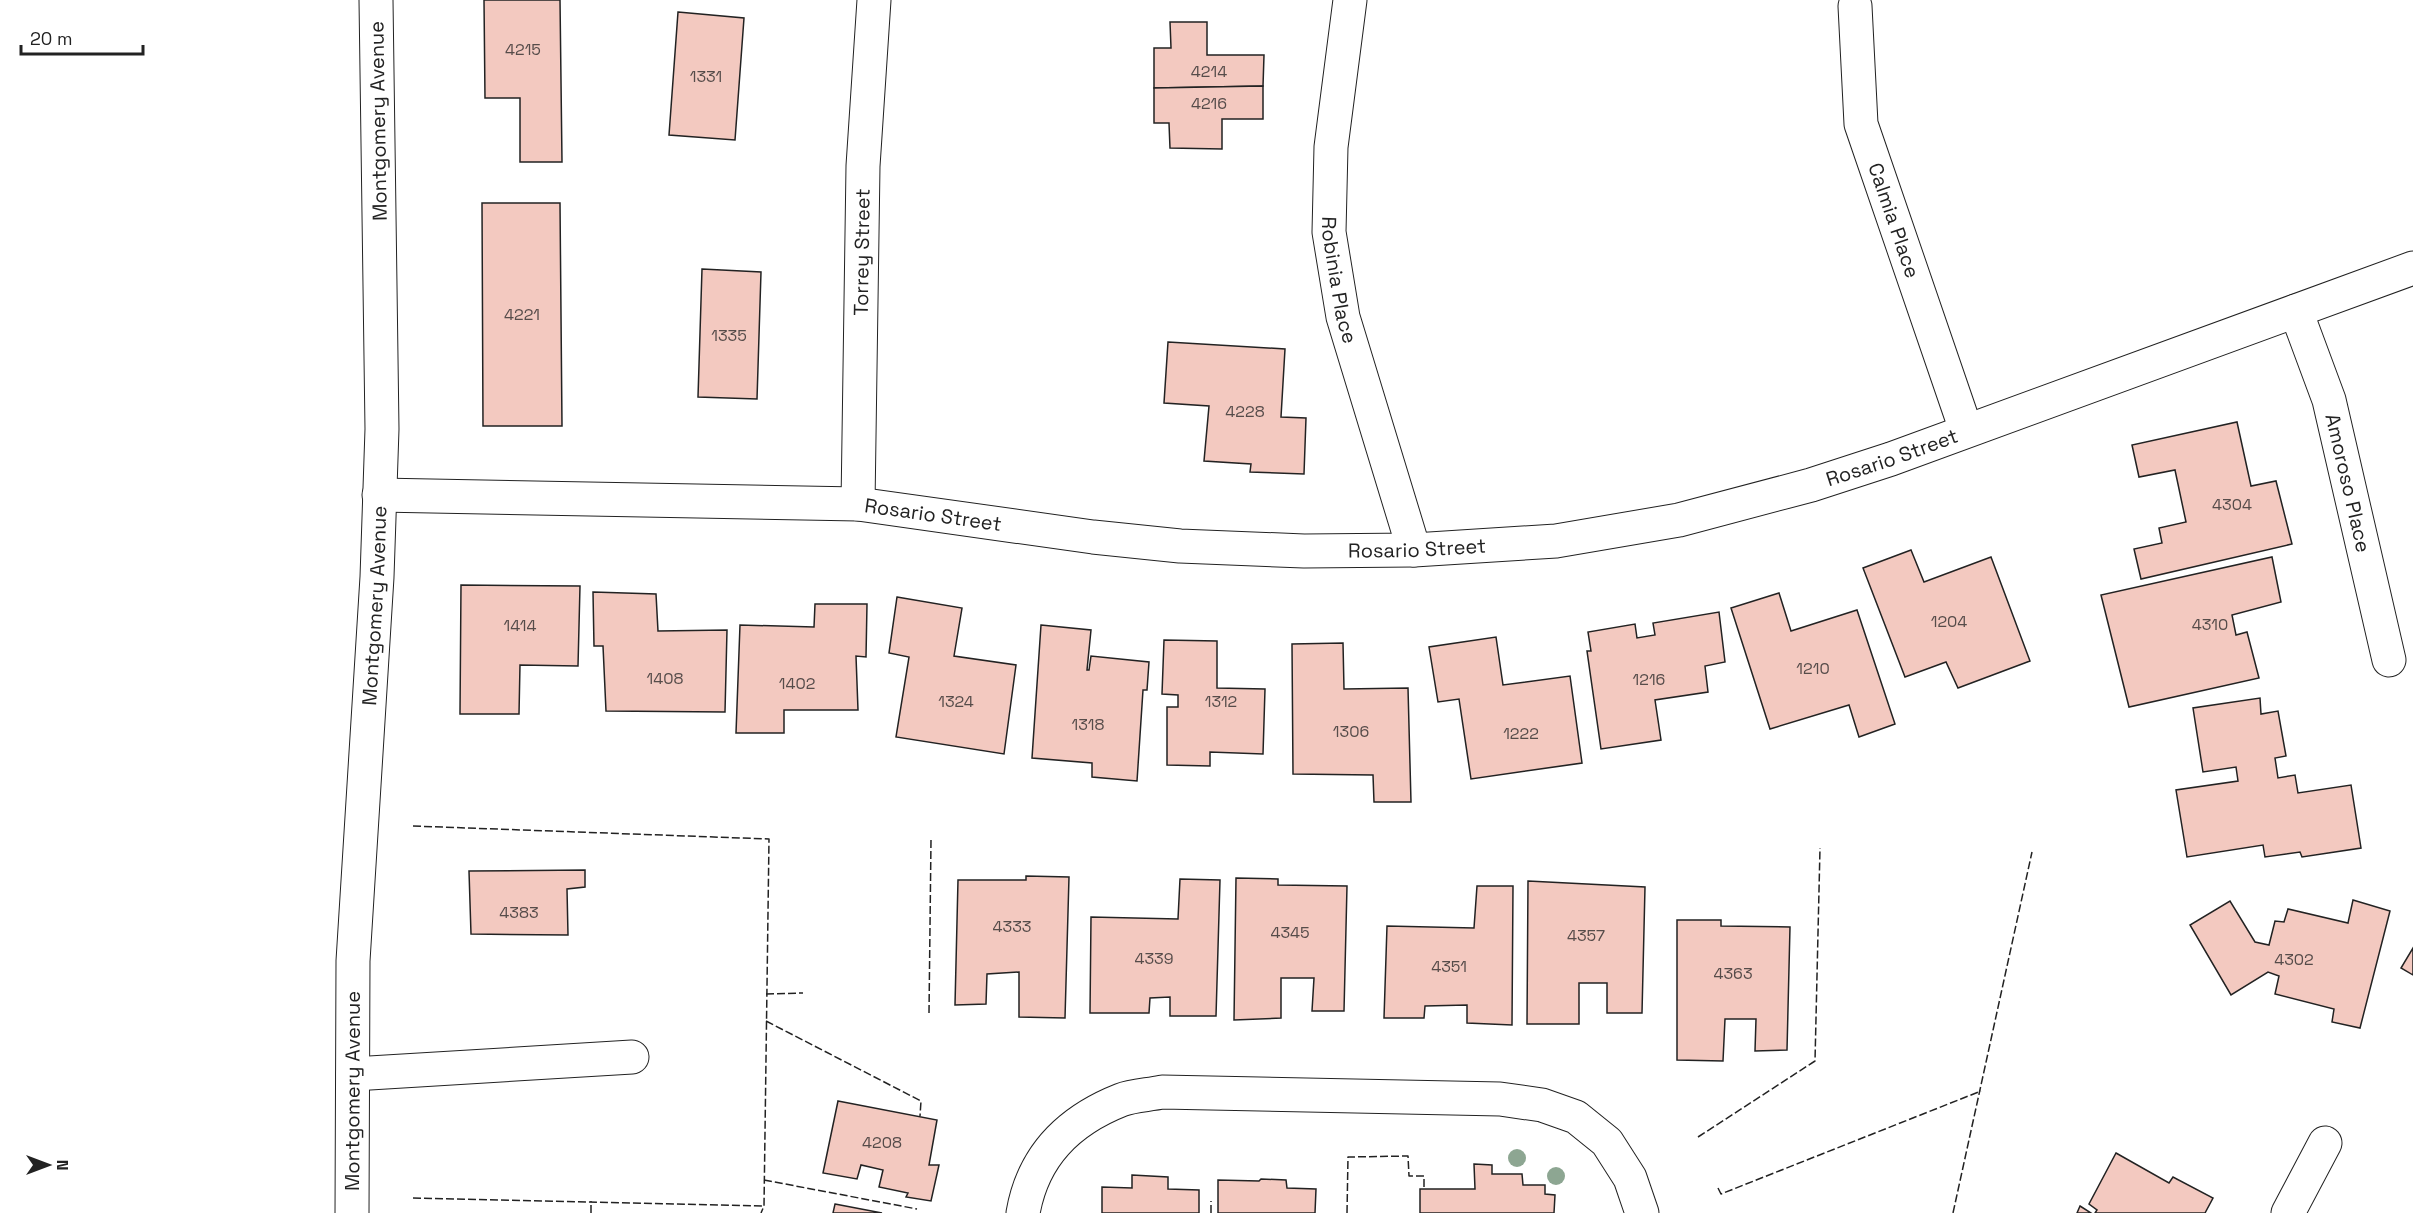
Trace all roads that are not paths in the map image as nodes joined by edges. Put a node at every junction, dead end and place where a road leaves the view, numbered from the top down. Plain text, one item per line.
1 (376, 0) edge
2 (874, 0) edge
3 (1350, 0) edge
4 (1855, 6) dead end
5 (2413, 268) edge
6 (2296, 311) junction
7 (1966, 430) junction
8 (379, 495) junction
9 (858, 504) junction
10 (1414, 550) junction
11 (2389, 660) dead end
12 (632, 1056) dead end
13 (353, 1074) junction
14 (2325, 1143) dead end
15 (352, 1213) edge
16 (1023, 1213) edge
17 (1642, 1213) edge
18 (2288, 1213) edge

1 - 8 street, Montgomery Avenue
2 - 9 street, Torrey Street
3 - 10 street, Robinia Place
4 - 7 street, Calmia Place
5 - 6 street, Rosario Street
6 - 7 street, Rosario Street
6 - 11 street, Amoroso Place
7 - 10 street, Rosario Street
8 - 9 street, Rosario Street
8 - 13 street, Montgomery Avenue
9 - 10 street, Rosario Street
12 - 13 street
13 - 15 street, Montgomery Avenue
14 - 18 street
16 - 17 street

